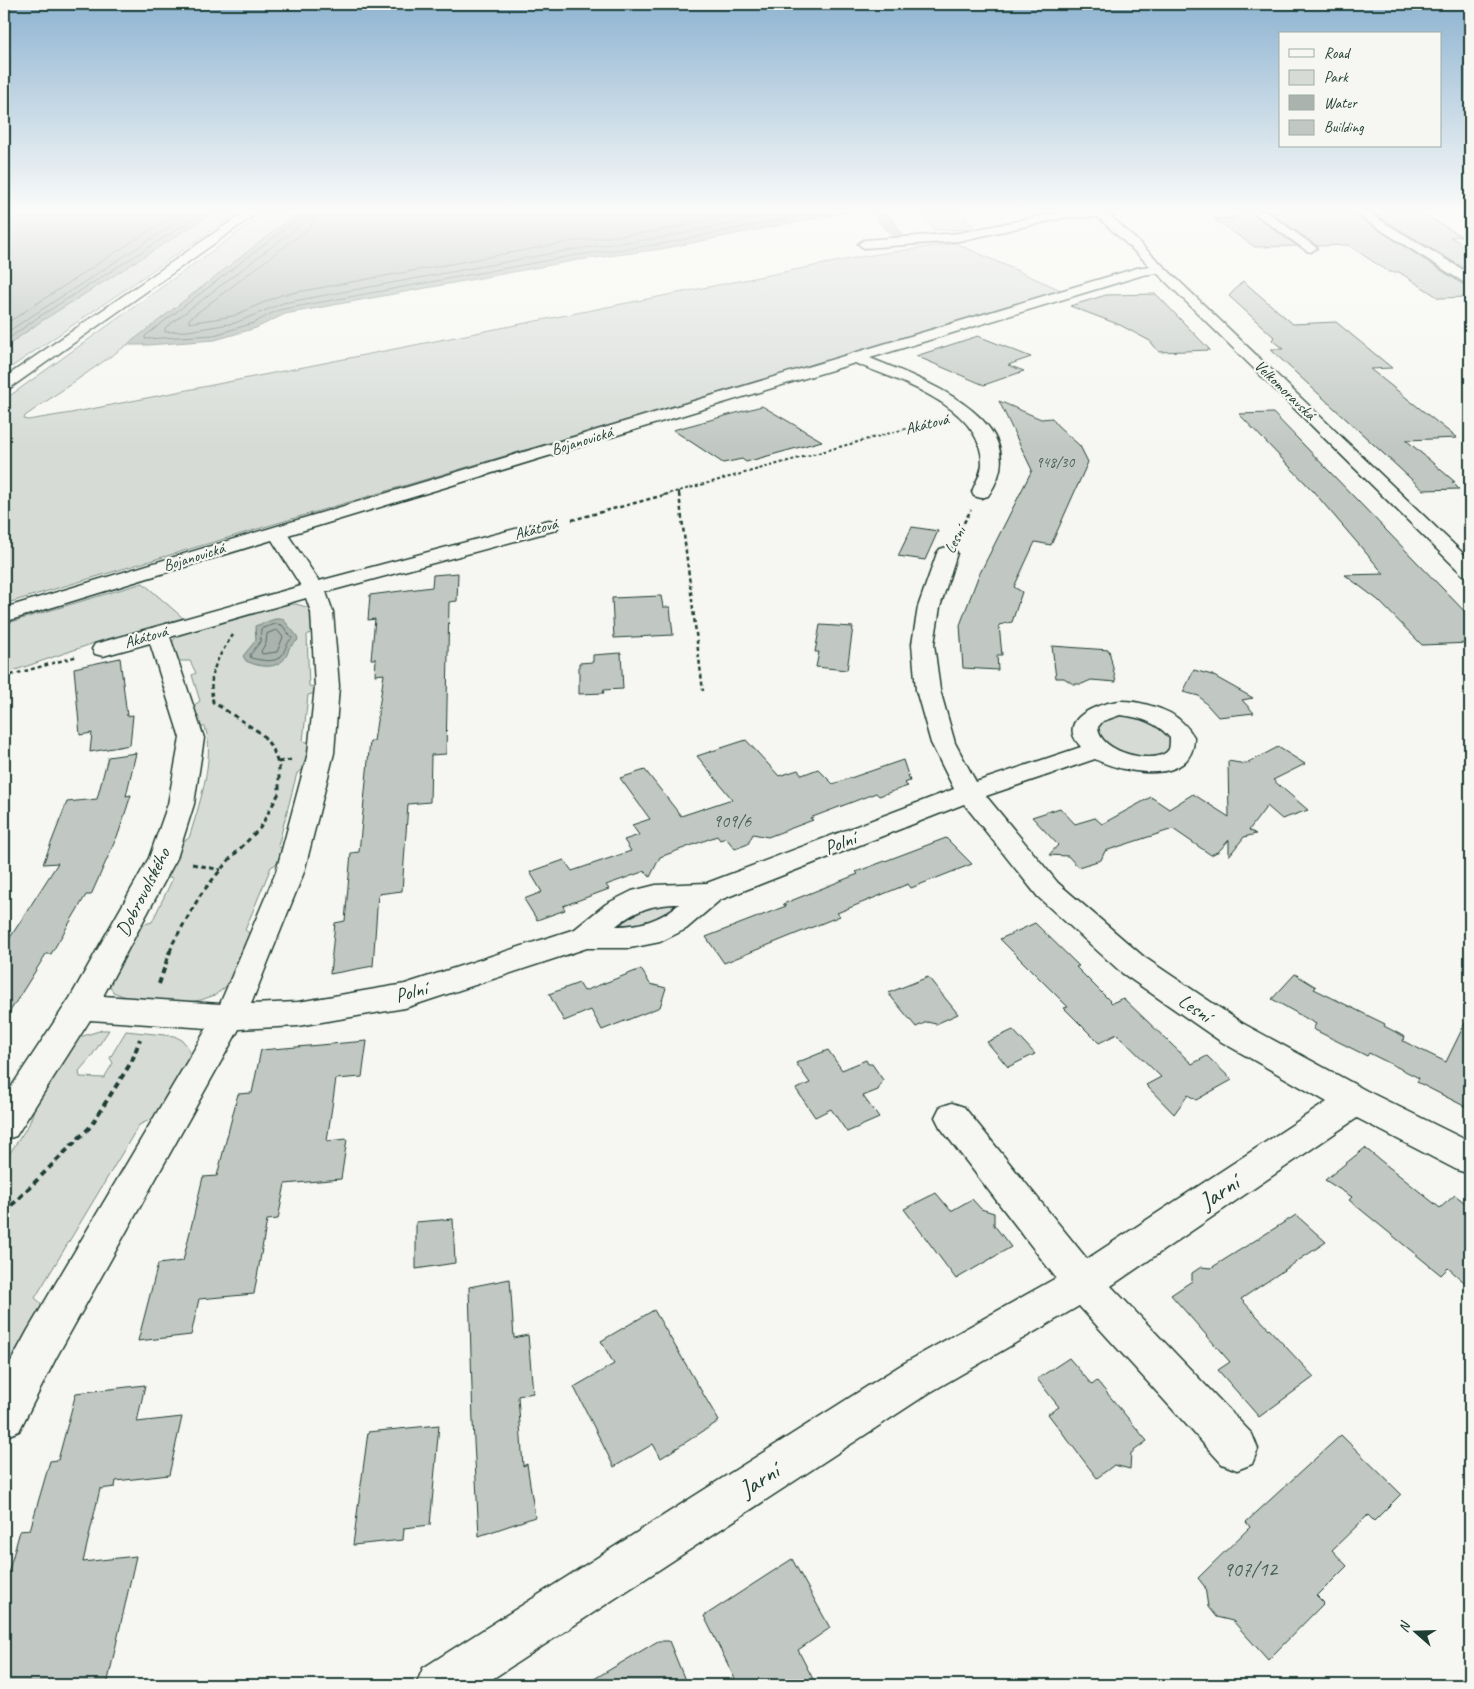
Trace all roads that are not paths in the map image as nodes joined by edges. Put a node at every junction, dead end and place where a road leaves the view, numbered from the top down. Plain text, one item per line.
1 (141, 290) edge
2 (1083, 290) edge
3 (1182, 290) edge
4 (857, 358) junction
5 (4, 385) edge
6 (981, 492) road end
7 (550, 526) road end
8 (276, 532) junction
9 (947, 553) road end
10 (1468, 566) edge
11 (314, 589) junction
12 (4, 615) edge
13 (158, 634) junction
14 (103, 649) road end
15 (1098, 750) dead end
16 (969, 793) junction
17 (81, 1007) junction
18 (230, 1016) junction
19 (1355, 1101) junction
20 (952, 1117) dead end
21 (4, 1126) edge
22 (1470, 1158) edge
23 (1083, 1283) junction
24 (4, 1416) edge
25 (1236, 1449) dead end
26 (440, 1685) edge

1 - 5 street
2 - 4 street, Bojanovická
3 - 10 street, Velkomoravská
4 - 6 street
4 - 8 street, Bojanovická
7 - 11 street, Akátová
8 - 11 street
8 - 12 street, Bojanovická
9 - 16 street, Lesní
11 - 13 street, Akátová
11 - 18 street
13 - 14 street, Akátová
13 - 17 street, Dobrovolského
15 - 16 street
16 - 18 street, Polní
16 - 19 street, Lesní
17 - 18 street, Polní
17 - 21 street, Dobrovolského
18 - 24 street
19 - 22 street, Lesní
19 - 23 street, Jarní
20 - 23 street
23 - 25 street
23 - 26 street, Jarní

